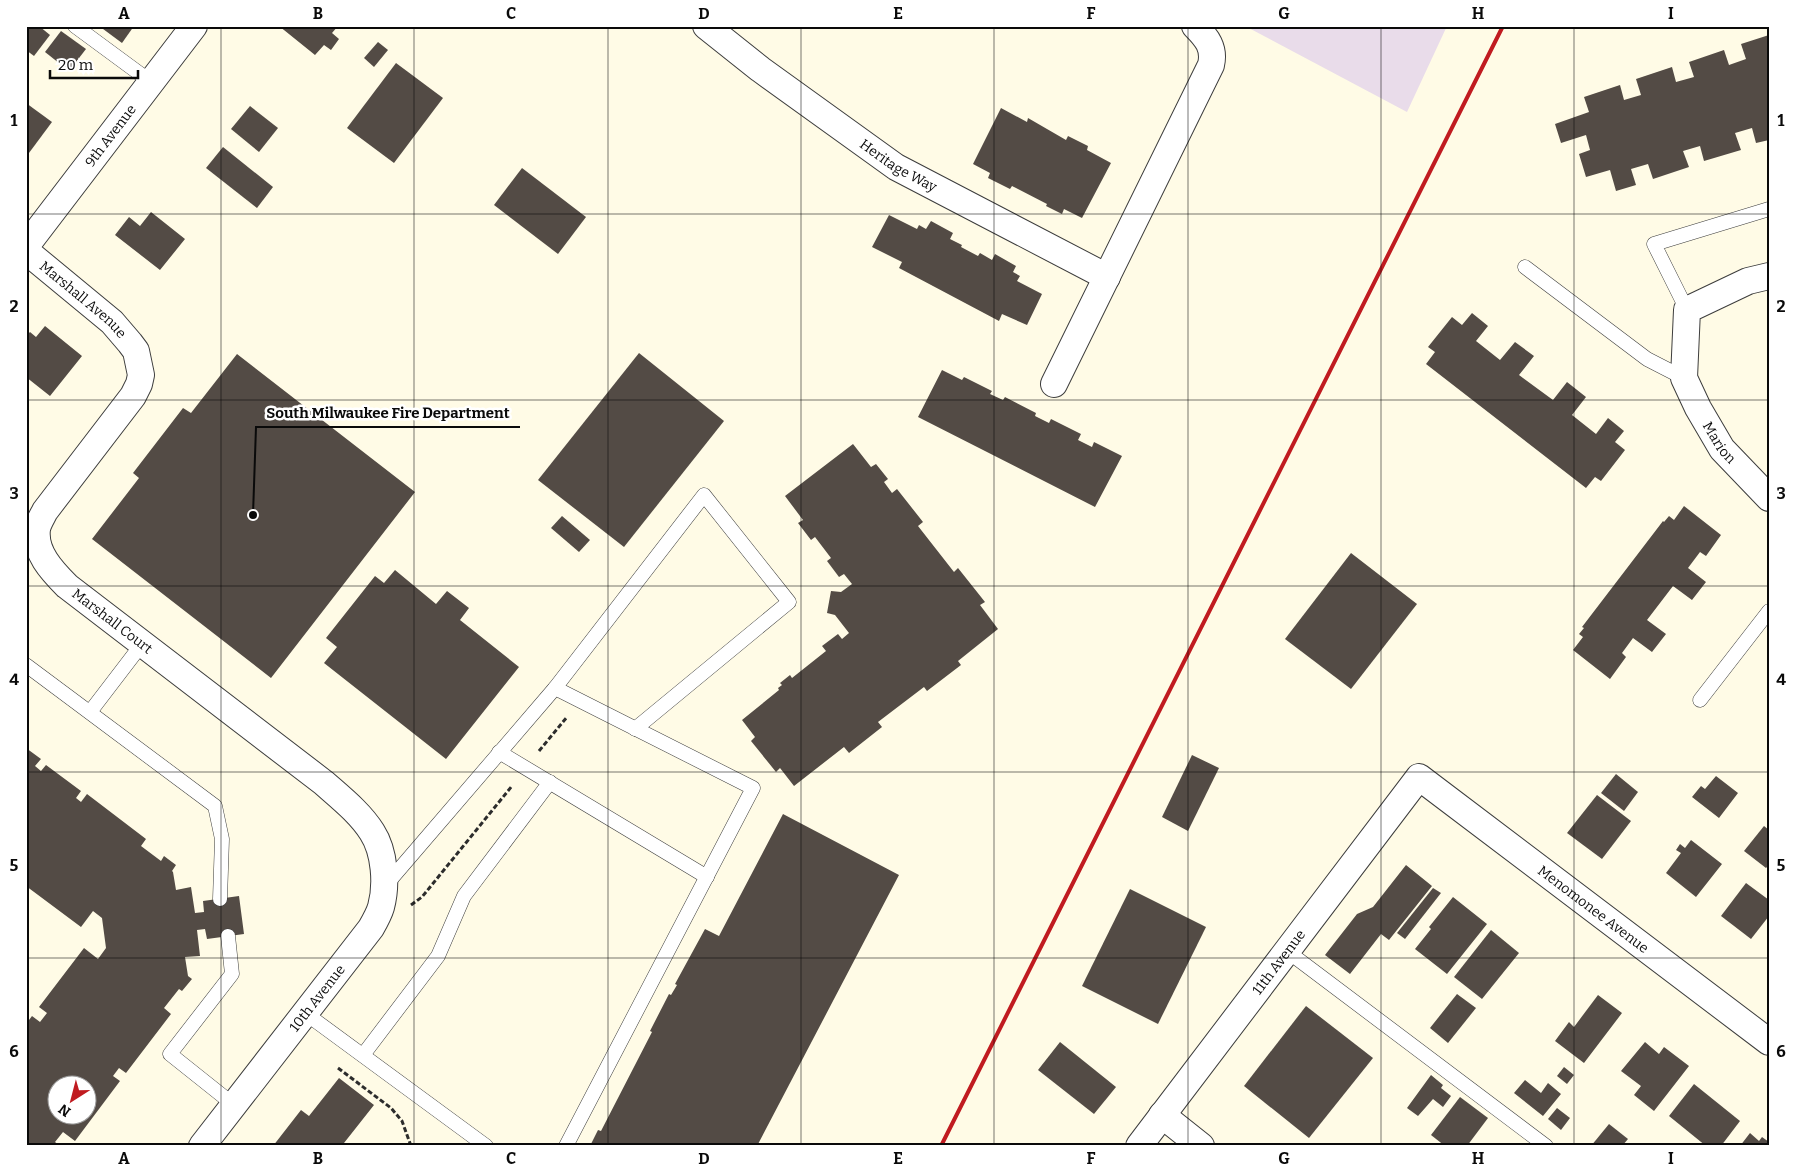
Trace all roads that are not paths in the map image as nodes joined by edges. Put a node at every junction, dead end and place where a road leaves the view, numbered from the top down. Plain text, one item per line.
1 (75, 26) edge
2 (194, 26) edge
3 (706, 26) edge
4 (1195, 26) edge
5 (150, 82) junction
6 (1769, 209) edge
7 (26, 246) edge
8 (26, 251) edge
9 (1525, 267) dead end
10 (1769, 276) edge
11 (1107, 277) junction
12 (1687, 310) junction
13 (136, 351) joint
14 (1684, 378) junction
15 (1054, 384) dead end
16 (1769, 498) edge
17 (1769, 611) edge
18 (142, 644) junction
19 (26, 665) edge
20 (555, 688) junction
21 (1700, 700) dead end
22 (90, 712) junction
23 (635, 729) junction
24 (500, 752) junction
25 (1419, 777) joint
26 (550, 782) junction
27 (373, 833) joint
28 (707, 877) junction
29 (384, 886) junction
30 (220, 899) dead end
31 (228, 936) dead end
32 (1287, 951) junction
33 (305, 1013) junction
34 (1769, 1042) edge
35 (363, 1055) junction
36 (234, 1105) junction
37 (1162, 1115) junction
38 (202, 1146) edge
39 (486, 1146) edge
40 (566, 1146) edge
41 (1139, 1146) edge
42 (1201, 1146) edge
43 (1546, 1146) edge

1 - 5 lane
2 - 5 street, 9th Avenue
3 - 11 street, Heritage Way
4 - 11 street
5 - 7 street, 9th Avenue
6 - 12 lane
8 - 13 street, Marshall Avenue
9 - 14 lane
10 - 12 street
11 - 15 street
12 - 14 street
13 - 18 street, Marshall Court
14 - 16 street, Marion
17 - 21 lane
18 - 22 lane
18 - 27 street, Marshall Court
19 - 22 lane
20 - 23 lane
20 - 23 lane
20 - 24 lane
22 - 30 lane
23 - 28 lane
24 - 26 lane
24 - 29 lane
25 - 32 street, 11th Avenue
25 - 34 street, Menomonee Avenue
26 - 28 lane
26 - 35 lane
27 - 29 street, 10th Avenue
28 - 40 lane
29 - 33 street, 10th Avenue
31 - 36 lane
32 - 37 street, 11th Avenue
32 - 43 lane
33 - 35 lane
33 - 36 street, 10th Avenue
35 - 39 lane
36 - 38 street, 10th Avenue
37 - 41 street, 11th Avenue
37 - 42 street

